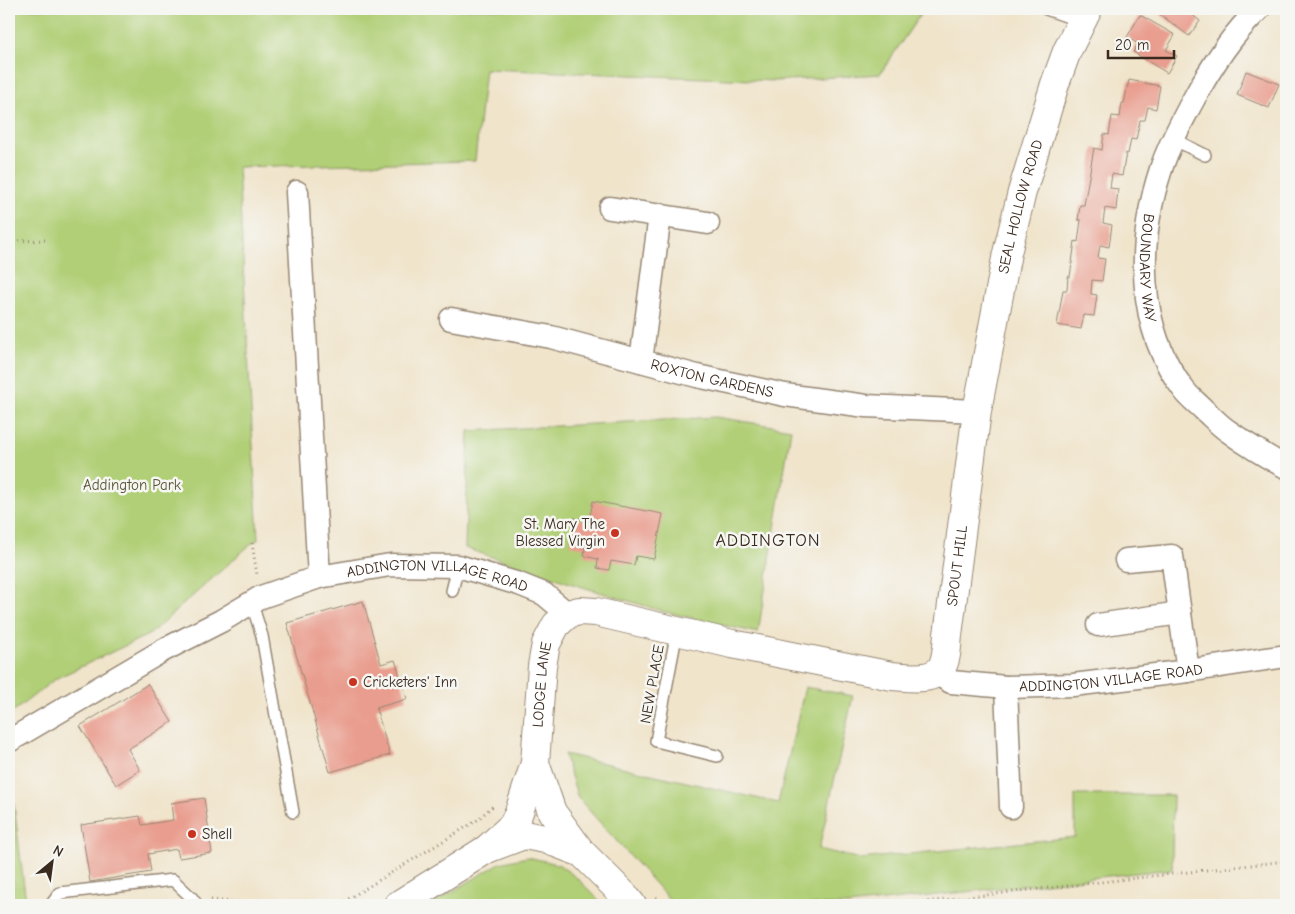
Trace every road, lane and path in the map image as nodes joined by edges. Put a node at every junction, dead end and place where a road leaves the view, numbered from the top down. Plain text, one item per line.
1 (1046, 9) edge
2 (1258, 9) edge
3 (1084, 15) edge
4 (1173, 139) junction
5 (1205, 155) dead end
6 (296, 192) dead end
7 (610, 208) dead end
8 (660, 215) junction
9 (708, 223) dead end
10 (46, 240) dead end
11 (9, 241) edge
12 (451, 319) dead end
13 (641, 360) junction
14 (977, 411) junction
15 (1286, 467) edge
16 (252, 543) dead end
17 (1126, 560) dead end
18 (458, 566) junction
19 (319, 577) junction
20 (452, 591) dead end
21 (256, 601) junction
22 (1180, 613) junction
23 (568, 614) junction
24 (1098, 625) dead end
25 (677, 630) junction
26 (1286, 656) edge
27 (1188, 670) junction
28 (936, 673) junction
29 (1006, 688) junction
30 (9, 741) edge
31 (717, 756) dead end
32 (535, 763) junction
33 (499, 802) dead end
34 (1011, 807) dead end
35 (293, 812) dead end
36 (487, 849) junction
37 (582, 853) junction
38 (1286, 861) edge
39 (632, 904) edge
40 (51, 905) edge
41 (197, 905) edge
42 (335, 905) edge
43 (398, 905) edge
44 (898, 905) edge

1 - 3 lane
2 - 4 street, BOUNDARY WAY
3 - 14 street, SEAL HOLLOW ROAD
4 - 5 lane
4 - 15 street, BOUNDARY WAY
6 - 19 street
7 - 8 street
8 - 9 street
8 - 13 street
10 - 11 path
12 - 13 street, ROXTON GARDENS
13 - 14 street, ROXTON GARDENS
14 - 28 street, SPOUT HILL
16 - 21 path
17 - 22 street
18 - 19 street, ADDINGTON VILLAGE ROAD
18 - 20 lane
18 - 23 street, ADDINGTON VILLAGE ROAD
19 - 21 street, ADDINGTON VILLAGE ROAD
21 - 30 street, ADDINGTON VILLAGE ROAD
21 - 35 lane
22 - 24 street
22 - 27 street
23 - 25 street
23 - 32 street, LODGE LANE
25 - 28 street
25 - 31 lane, NEW PLACE
26 - 27 street, ADDINGTON VILLAGE ROAD
27 - 29 street, ADDINGTON VILLAGE ROAD
28 - 29 street, ADDINGTON VILLAGE ROAD
29 - 34 street
32 - 36 street, LODGE LANE
32 - 37 street, LODGE LANE
33 - 42 path
36 - 37 street
36 - 43 street
37 - 39 street, LODGE LANE
38 - 44 path
40 - 41 lane

